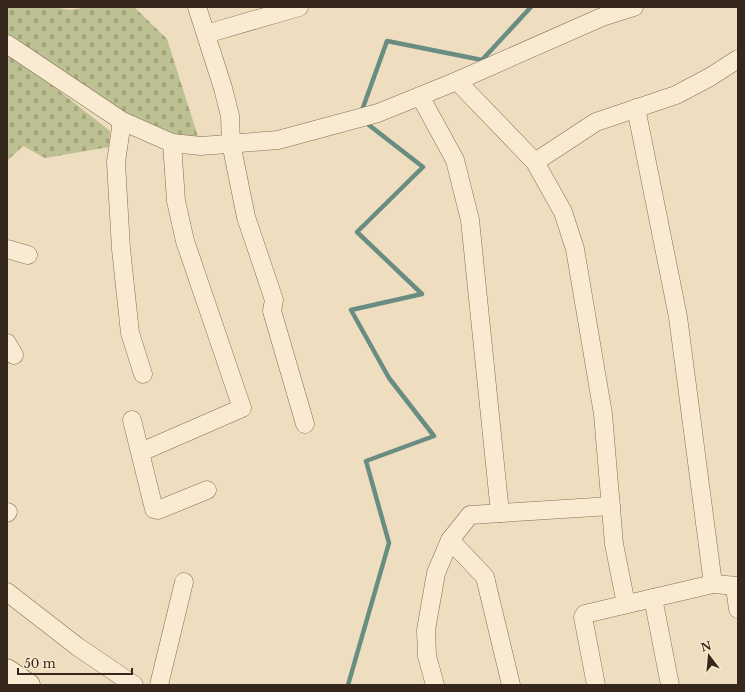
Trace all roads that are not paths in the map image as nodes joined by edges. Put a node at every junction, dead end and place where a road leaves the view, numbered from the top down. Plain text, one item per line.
1 (197, 7) edge
2 (300, 7) edge
3 (634, 7) edge
4 (206, 34) junction
5 (7, 44) edge
6 (738, 59) edge
7 (457, 81) junction
8 (420, 96) junction
9 (636, 108) junction
10 (122, 121) junction
11 (172, 143) junction
12 (231, 144) junction
13 (535, 162) junction
14 (7, 249) edge
15 (28, 255) dead end
16 (143, 374) dead end
17 (132, 420) dead end
18 (305, 424) dead end
19 (141, 452) junction
20 (207, 490) dead end
21 (612, 506) junction
22 (500, 513) junction
23 (450, 540) junction
24 (184, 582) dead end
25 (713, 584) junction
26 (737, 586) edge
27 (7, 592) edge
28 (653, 598) junction
29 (626, 604) junction
30 (738, 609) edge
31 (134, 685) edge
32 (159, 685) edge
33 (435, 685) edge
34 (511, 685) edge
35 (596, 685) edge
36 (670, 685) edge

1 - 4 street
2 - 4 street
3 - 7 street
4 - 12 street
5 - 10 street
6 - 9 street
7 - 8 street
7 - 13 street
8 - 12 street
8 - 22 street
9 - 13 street
9 - 25 street
10 - 11 street
10 - 16 street
11 - 12 street
11 - 19 street
12 - 18 street
13 - 21 street
14 - 15 street
17 - 19 street
19 - 20 street
21 - 22 street
21 - 29 street
22 - 23 street
23 - 33 street
23 - 34 street
24 - 32 street
25 - 26 street
25 - 28 street
26 - 30 street
27 - 31 street
28 - 29 street
28 - 36 street
29 - 35 street

